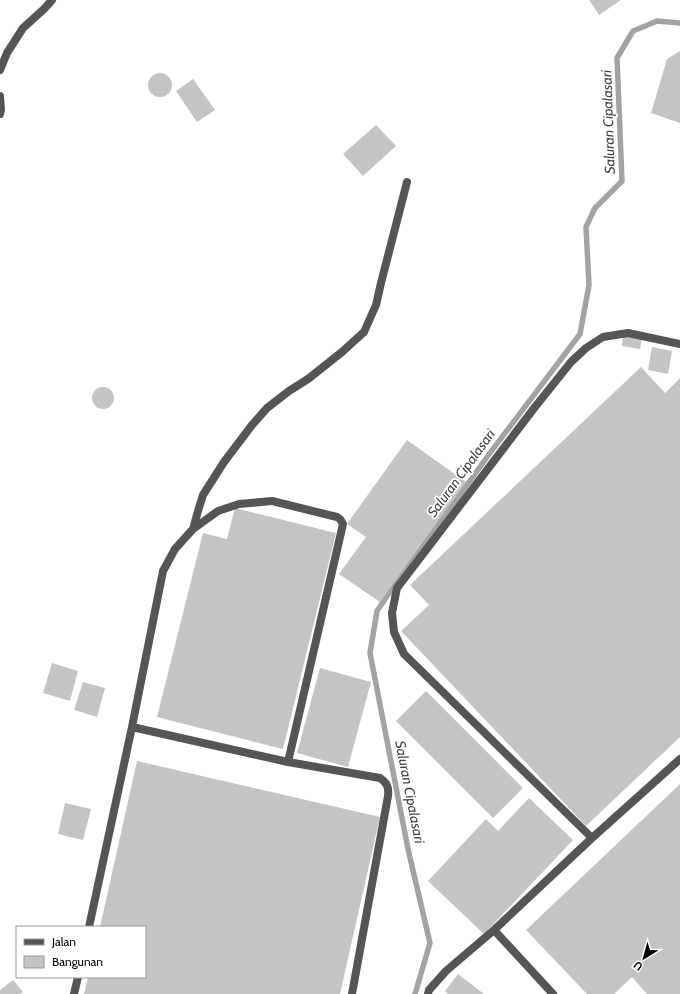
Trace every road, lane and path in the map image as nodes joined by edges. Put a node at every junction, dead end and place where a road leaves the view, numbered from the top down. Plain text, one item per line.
1 (52, 0) edge
2 (0, 70) edge
3 (0, 96) edge
4 (0, 114) edge
5 (407, 182) dead end
6 (680, 344) edge
7 (193, 529) junction
8 (132, 727) junction
9 (680, 759) edge
10 (288, 762) junction
11 (592, 838) junction
12 (88, 926) edge
13 (494, 930) junction
14 (78, 978) edge
15 (74, 994) edge
16 (352, 994) edge
17 (428, 994) edge
18 (553, 994) edge

1 - 2 street
3 - 4 street
5 - 7 street
6 - 11 street
7 - 8 street
7 - 10 street
8 - 10 street
8 - 12 street
9 - 11 street
10 - 16 street
11 - 13 street
13 - 17 street
13 - 18 street
14 - 15 street

